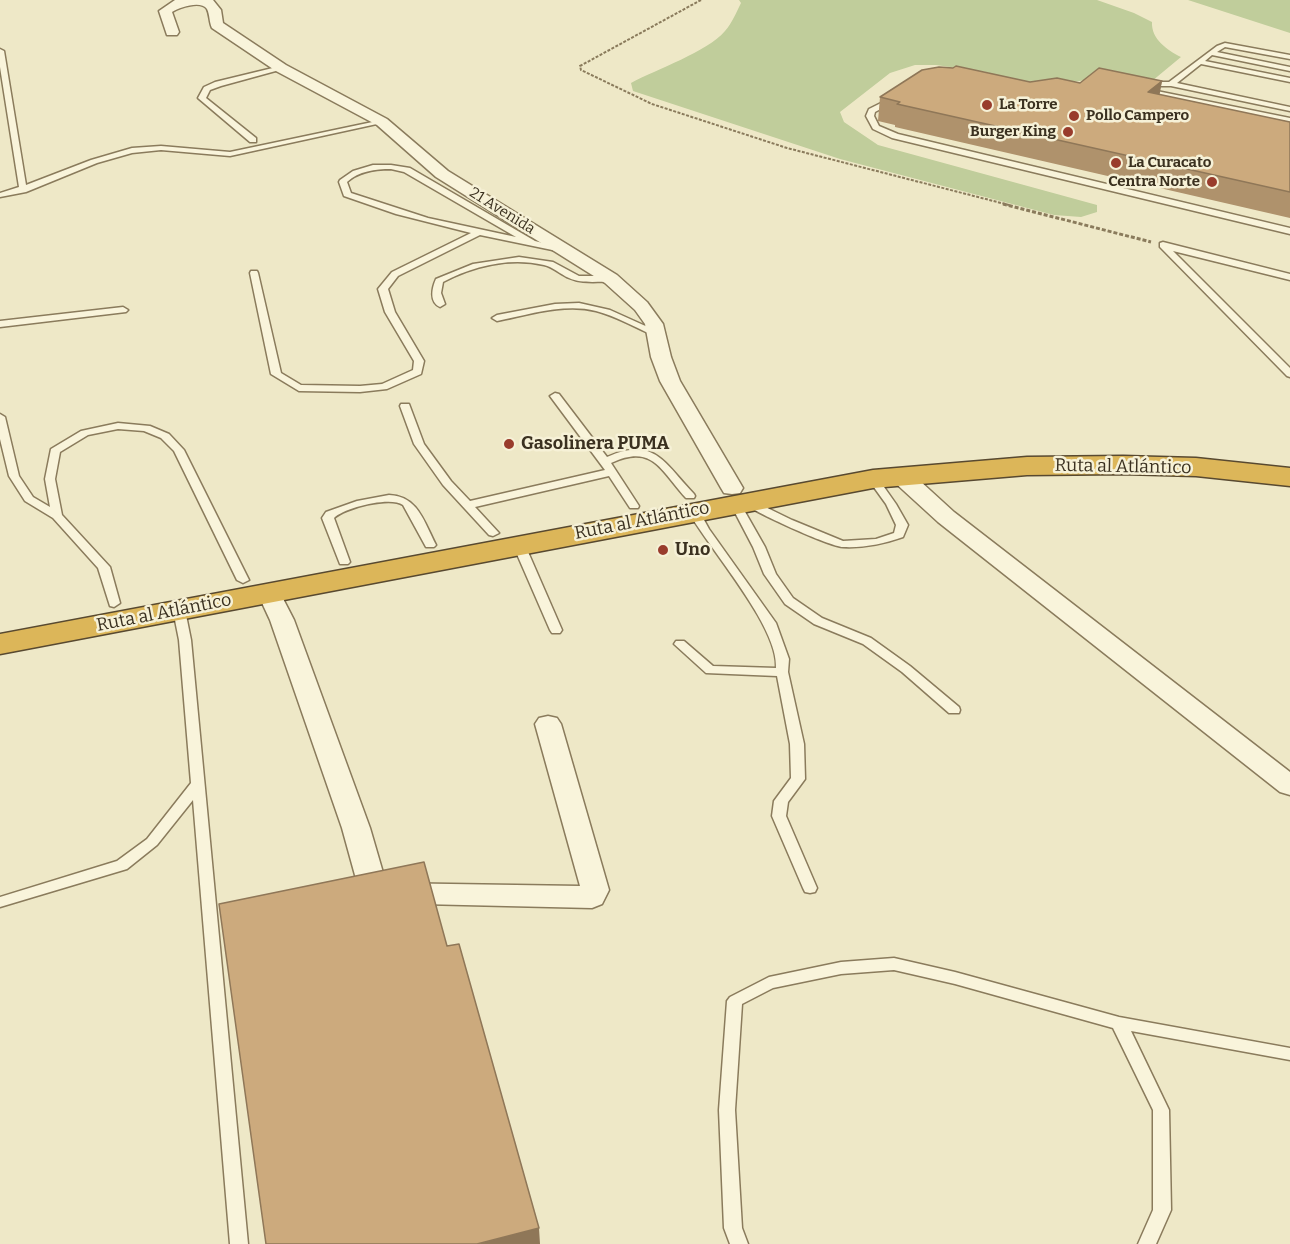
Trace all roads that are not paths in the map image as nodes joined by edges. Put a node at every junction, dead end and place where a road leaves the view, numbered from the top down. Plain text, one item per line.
1 (197, 0) edge
2 (203, 0) edge
3 (172, 32) dead end
4 (1, 51) edge
5 (1212, 53) junction
6 (1290, 57) edge
7 (1200, 62) junction
8 (281, 68) junction
9 (1290, 69) edge
10 (1290, 80) edge
11 (1171, 84) junction
12 (902, 94) edge
13 (1290, 109) edge
14 (1290, 120) edge
15 (382, 122) junction
16 (253, 140) dead end
17 (23, 190) junction
18 (0, 195) edge
19 (1290, 231) edge
20 (478, 233) junction
21 (532, 243) junction
22 (566, 250) junction
23 (254, 273) dead end
24 (1290, 277) edge
25 (611, 279) junction
26 (440, 303) dead end
27 (123, 310) dead end
28 (497, 318) dead end
29 (0, 324) edge
30 (656, 333) junction
31 (1290, 374) edge
32 (555, 396) dead end
33 (405, 406) dead end
34 (0, 417) edge
35 (1290, 460) edge
36 (608, 467) junction
37 (1196, 467) junction
38 (1290, 472) edge
39 (886, 477) junction
40 (1290, 477) edge
41 (738, 498) junction
42 (692, 504) junction
43 (468, 505) junction
44 (634, 506) junction
45 (57, 516) junction
46 (506, 539) junction
47 (430, 545) junction
48 (344, 561) junction
49 (256, 586) junction
50 (114, 603) junction
51 (179, 610) junction
52 (0, 624) edge
53 (556, 630) dead end
54 (0, 644) edge
55 (680, 644) dead end
56 (783, 672) junction
57 (954, 710) dead end
58 (548, 724) dead end
59 (198, 784) junction
60 (1290, 786) edge
61 (810, 888) dead end
62 (0, 902) edge
63 (1119, 1023) junction
64 (1290, 1054) edge
65 (239, 1244) edge
66 (739, 1244) edge
67 (1147, 1244) edge

1 - 3 street
2 - 8 street, 21 Avenida
4 - 17 lane
5 - 6 lane
5 - 7 lane
5 - 9 lane
7 - 10 lane
7 - 11 lane
8 - 15 street, 21 Avenida
8 - 16 lane
11 - 13 lane
11 - 14 lane
12 - 19 lane
15 - 17 lane
15 - 22 street, 21 Avenida
17 - 18 lane
20 - 21 lane
20 - 21 lane
20 - 23 lane
21 - 22 lane
22 - 25 street, 21 Avenida
24 - 31 lane
25 - 26 lane
25 - 30 street, 21 Avenida
27 - 29 lane
28 - 30 lane
30 - 41 street, 21 Avenida
32 - 36 lane
33 - 43 lane
34 - 45 lane
35 - 41 highway, Ruta al Atlántico
36 - 42 lane
36 - 43 lane
36 - 44 lane
37 - 38 highway
37 - 39 highway, Ruta al Atlántico
37 - 40 highway, Ruta al Atlántico
39 - 41 highway, Ruta al Atlántico
39 - 41 lane
39 - 60 street
41 - 42 highway, Ruta al Atlántico
41 - 57 lane
42 - 44 highway, Ruta al Atlántico
42 - 46 highway, Ruta al Atlántico
42 - 56 lane
43 - 46 lane
44 - 46 highway, Ruta al Atlántico
45 - 49 lane
45 - 50 lane
46 - 47 highway, Ruta al Atlántico
46 - 49 highway, Ruta al Atlántico
46 - 53 lane
47 - 48 highway, Ruta al Atlántico
47 - 48 lane
48 - 49 highway, Ruta al Atlántico
49 - 50 highway, Ruta al Atlántico
49 - 51 highway, Ruta al Atlántico
49 - 58 street
50 - 52 highway, Ruta al Atlántico
51 - 54 highway, Ruta al Atlántico
51 - 59 lane
55 - 56 lane
56 - 61 lane
59 - 62 lane
59 - 65 lane
63 - 64 lane
63 - 66 lane
63 - 67 lane

